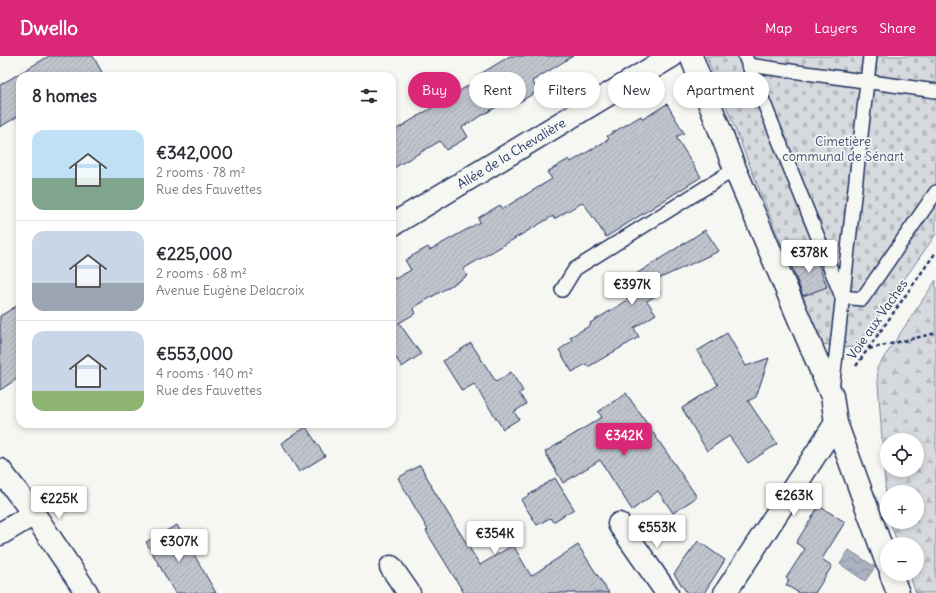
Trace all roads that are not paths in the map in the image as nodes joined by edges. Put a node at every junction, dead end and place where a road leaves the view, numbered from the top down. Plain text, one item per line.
1 (672, 56) edge
2 (691, 56) edge
3 (870, 56) edge
4 (747, 60) edge
5 (867, 81) junction
6 (936, 90) edge
7 (735, 169) junction
8 (936, 192) edge
9 (396, 224) edge
10 (562, 290) dead end
11 (842, 297) junction
12 (832, 396) junction
13 (836, 423) junction
14 (0, 470) edge
15 (34, 514) junction
16 (619, 524) dead end
17 (0, 534) edge
18 (880, 544) edge
19 (391, 567) dead end
20 (894, 581) edge
21 (87, 593) edge
22 (408, 593) edge
23 (667, 593) edge
24 (725, 593) edge
25 (898, 593) edge

1 - 9 street, Allée de la Chevalière
2 - 7 street
3 - 5 lane
4 - 5 lane
4 - 11 lane
5 - 6 lane
5 - 11 lane
7 - 10 lane
7 - 12 street
8 - 11 lane
11 - 12 lane
12 - 13 street
13 - 18 street
13 - 24 street
14 - 15 street
15 - 17 street
15 - 21 street
16 - 23 street
19 - 22 street
20 - 25 street

